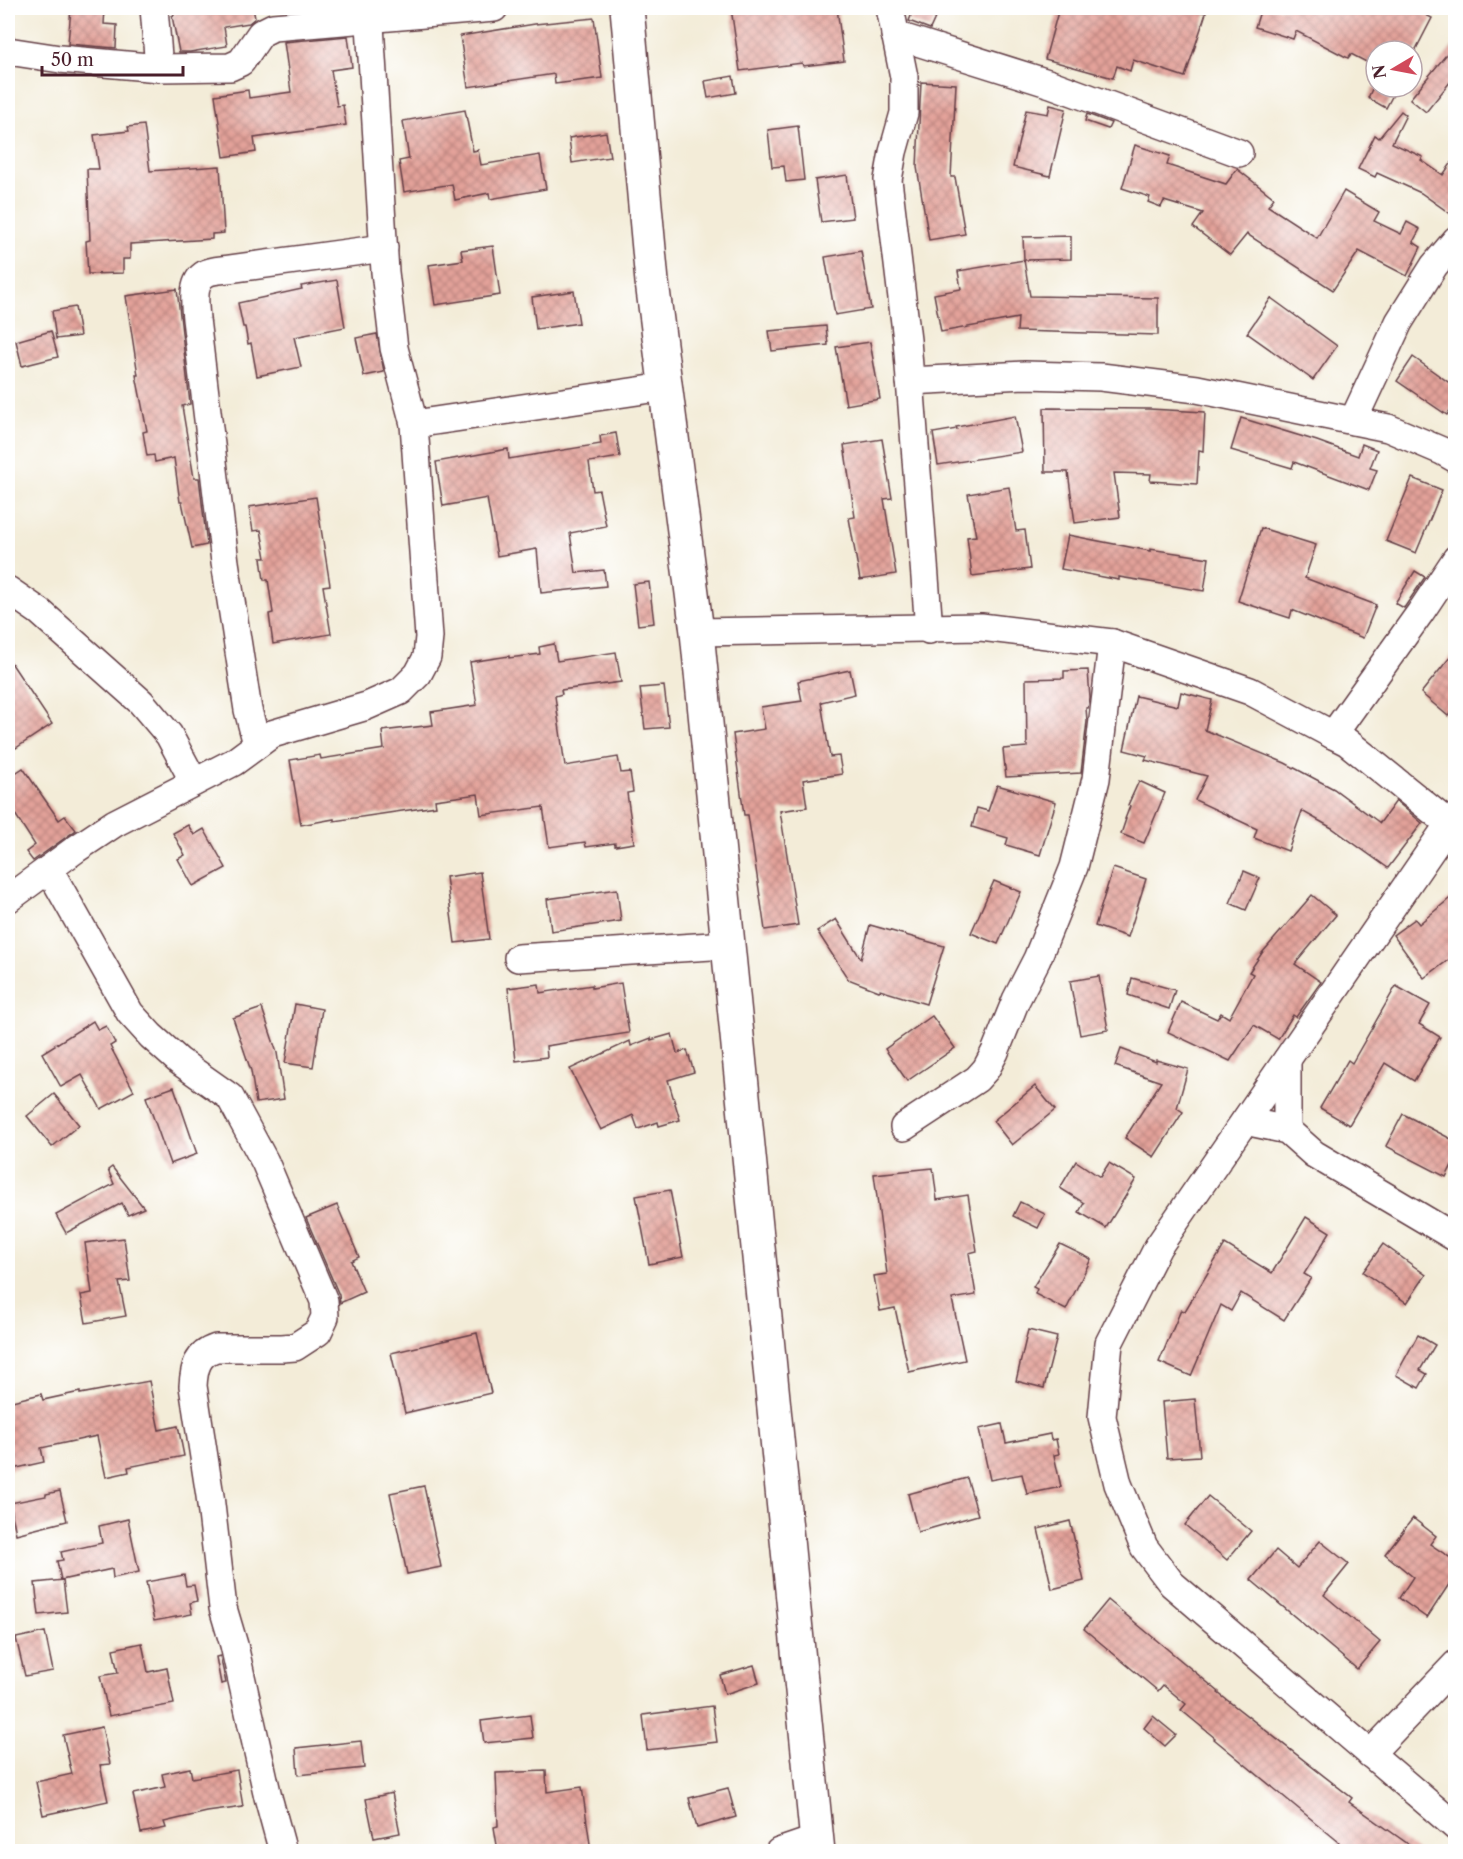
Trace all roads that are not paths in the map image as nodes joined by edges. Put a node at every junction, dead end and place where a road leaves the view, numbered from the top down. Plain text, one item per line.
1 (154, 8) edge
2 (494, 8) edge
3 (627, 8) edge
4 (890, 8) edge
5 (370, 13) edge
6 (895, 35) junction
7 (8, 51) edge
8 (159, 68) junction
9 (1239, 153) dead end
10 (1455, 240) edge
11 (384, 248) junction
12 (910, 381) junction
13 (665, 387) junction
14 (1353, 421) junction
15 (414, 424) junction
16 (1455, 459) edge
17 (1455, 559) edge
18 (10, 596) edge
19 (929, 630) junction
20 (697, 633) junction
21 (1112, 643) junction
22 (1333, 735) junction
23 (257, 744) junction
24 (194, 782) junction
25 (1452, 827) edge
26 (49, 868) junction
27 (8, 899) edge
28 (728, 945) junction
29 (518, 958) dead end
30 (1287, 1060) junction
31 (1245, 1121) junction
32 (904, 1127) dead end
33 (1287, 1130) junction
34 (1455, 1238) edge
35 (1455, 1664) edge
36 (1370, 1754) junction
37 (1455, 1827) edge
38 (817, 1845) edge
39 (283, 1851) edge
40 (779, 1851) edge

1 - 8 street
2 - 5 street
3 - 13 main road
4 - 6 street
5 - 8 street
5 - 11 street
6 - 9 street
6 - 12 street
7 - 8 street
10 - 14 street
11 - 15 street
11 - 23 street
12 - 14 street
12 - 19 street
13 - 15 street
13 - 20 main road
14 - 16 street
15 - 23 street
17 - 22 street
18 - 24 street
19 - 20 street
19 - 21 street
20 - 28 main road
21 - 22 street
21 - 32 street
22 - 25 street
23 - 24 street
24 - 26 street
25 - 30 street
26 - 27 street
26 - 39 street
28 - 29 street
28 - 38 main road
30 - 31 street
30 - 33 street
31 - 33 street
31 - 36 street
33 - 34 street
35 - 36 street
36 - 37 street
38 - 40 street

